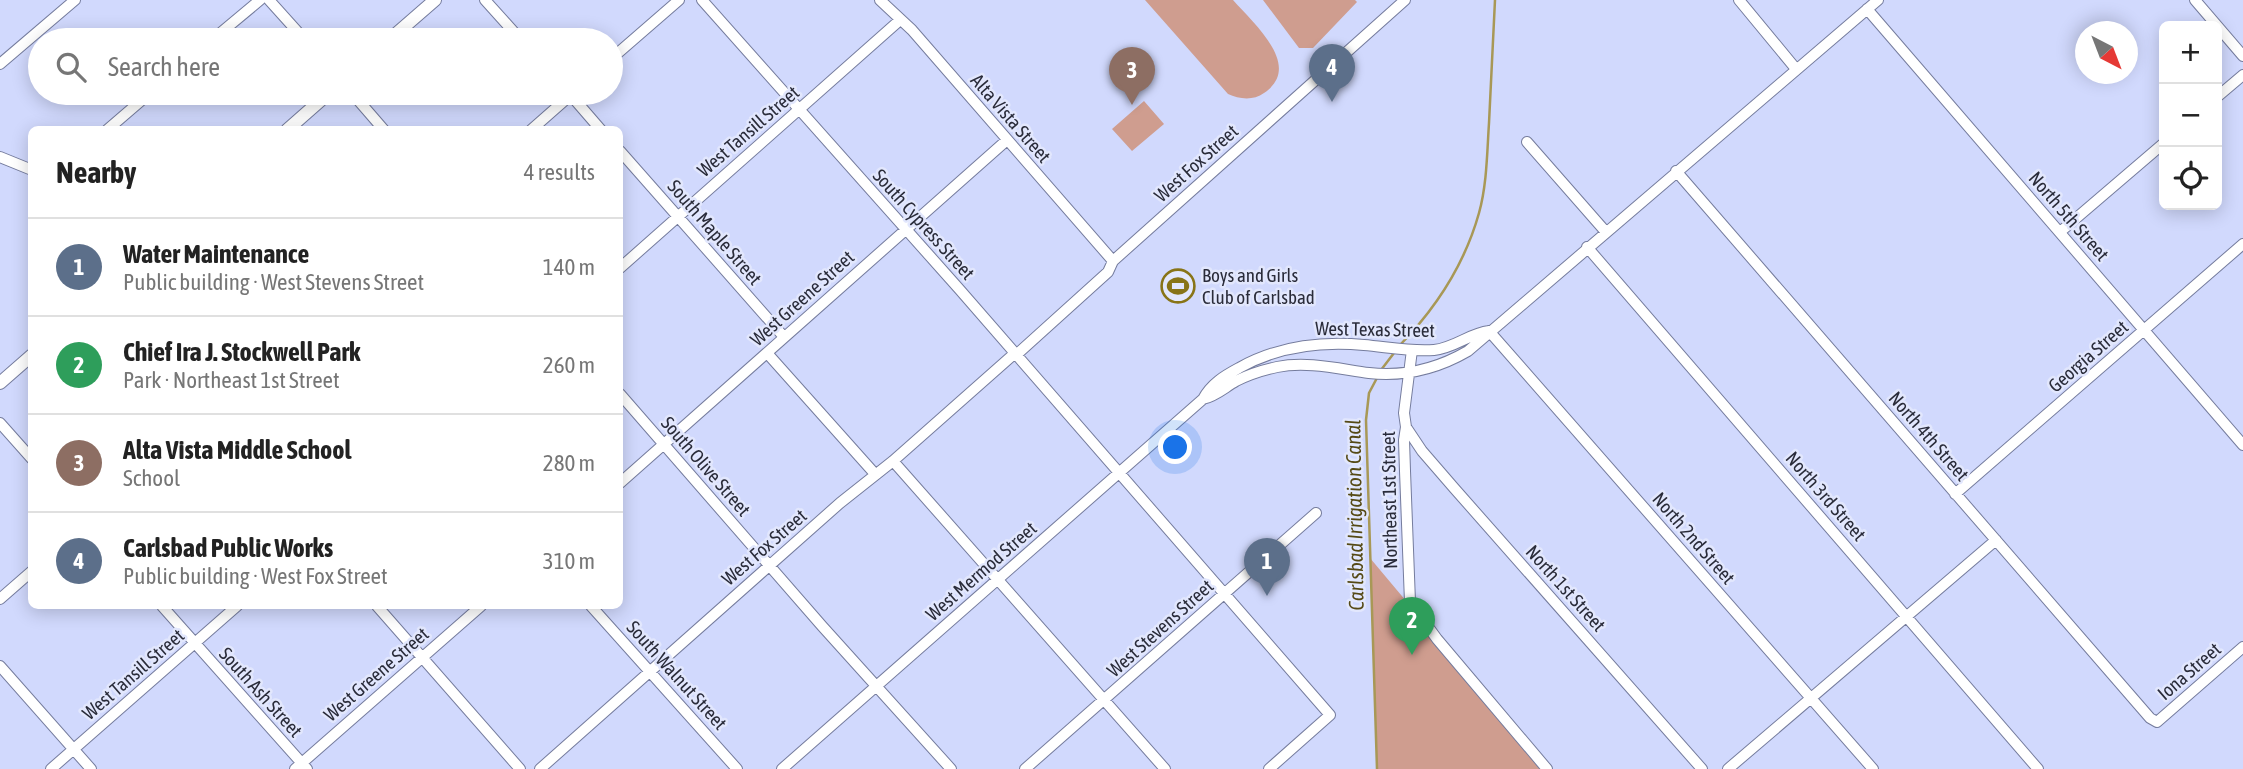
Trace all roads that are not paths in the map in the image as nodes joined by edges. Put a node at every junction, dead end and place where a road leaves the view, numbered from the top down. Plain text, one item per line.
1 (75, 0) edge
2 (260, 0) edge
3 (269, 0) edge
4 (435, 0) edge
5 (485, 0) edge
6 (678, 0) edge
7 (702, 0) edge
8 (880, 0) edge
9 (1405, 0) edge
10 (1739, 0) edge
11 (1878, 0) edge
12 (2195, 0) edge
13 (1867, 9) junction
14 (900, 20) junction
15 (42, 28) edge
16 (226, 28) edge
17 (294, 28) edge
18 (403, 28) edge
19 (510, 28) edge
20 (28, 40) edge
21 (623, 48) edge
22 (2243, 56) edge
23 (0, 64) edge
24 (1796, 69) junction
25 (2243, 75) edge
26 (2222, 93) edge
27 (136, 105) edge
28 (315, 105) edge
29 (362, 105) edge
30 (559, 105) edge
31 (580, 105) edge
32 (799, 110) junction
33 (112, 126) edge
34 (292, 126) edge
35 (381, 126) edge
36 (535, 126) edge
37 (598, 126) edge
38 (1007, 139) junction
39 (1527, 142) dead end
40 (2159, 147) edge
41 (623, 154) edge
42 (0, 157) edge
43 (28, 168) edge
44 (1676, 171) junction
45 (678, 216) junction
46 (906, 229) junction
47 (1605, 231) junction
48 (2060, 232) junction
49 (2243, 244) edge
50 (1587, 247) junction
51 (1113, 261) junction
52 (623, 265) edge
53 (2144, 330) junction
54 (1489, 331) junction
55 (784, 337) junction
56 (1412, 350) junction
57 (767, 353) junction
58 (1015, 355) junction
59 (28, 358) edge
60 (1404, 374) junction
61 (0, 383) edge
62 (623, 397) edge
63 (1203, 399) junction
64 (0, 424) edge
65 (1406, 427) junction
66 (663, 444) junction
67 (2243, 445) edge
68 (28, 455) edge
69 (893, 461) junction
70 (1119, 472) junction
71 (875, 474) junction
72 (623, 480) edge
73 (1955, 494) junction
74 (1316, 513) dead end
75 (1996, 540) junction
76 (769, 565) junction
77 (28, 574) edge
78 (998, 578) junction
79 (1224, 595) junction
80 (0, 599) edge
81 (165, 609) edge
82 (234, 609) edge
83 (380, 609) edge
84 (478, 609) edge
85 (594, 609) edge
86 (1908, 616) junction
87 (195, 643) junction
88 (2243, 648) edge
89 (422, 658) junction
90 (0, 666) edge
91 (650, 671) junction
92 (876, 686) junction
93 (1811, 698) junction
94 (1105, 700) junction
95 (2157, 722) joint
96 (74, 749) junction
97 (301, 767) edge
98 (51, 769) edge
99 (91, 769) edge
100 (520, 769) edge
101 (540, 769) edge
102 (737, 769) edge
103 (782, 769) edge
104 (951, 769) edge
105 (1025, 769) edge
106 (1165, 769) edge
107 (1269, 769) edge
108 (1546, 769) edge
109 (1702, 769) edge
110 (1728, 769) edge
111 (1873, 769) edge
112 (2038, 769) edge

1 - 15 street
2 - 16 street
3 - 17 street
4 - 18 main road
5 - 19 street
6 - 21 street
7 - 32 street, South Cypress Street
8 - 14 street, Alta Vista Street
9 - 51 street, West Fox Street
10 - 24 street
11 - 13 street, West Texas Street
12 - 22 street
13 - 24 street, West Texas Street
13 - 48 street, North 5th Street
14 - 32 street, West Tansill Street
14 - 38 street, Alta Vista Street
20 - 23 street
24 - 44 street, West Texas Street
25 - 26 street
27 - 33 street
28 - 34 main road
29 - 35 street
30 - 36 street
31 - 37 street
32 - 45 street, West Tansill Street
32 - 46 street, South Cypress Street
38 - 46 street, West Greene Street
38 - 51 street, Alta Vista Street
39 - 47 street
40 - 48 street
41 - 45 street, South Maple Street
42 - 43 street
44 - 47 street, West Texas Street
44 - 73 street, North 4th Street
45 - 52 street, West Tansill Street
45 - 55 street, South Maple Street
46 - 55 street, West Greene Street
46 - 58 street, South Cypress Street
47 - 50 street, West Texas Street
48 - 53 street, North 5th Street
49 - 53 street, Georgia Street
50 - 54 street, West Texas Street
50 - 86 street, North 3rd Street
51 - 58 street, West Fox Street
53 - 67 street, North 5th Street
53 - 73 street, Georgia Street
54 - 56 street, West Texas Street
54 - 60 street, West Texas Street
54 - 93 street, North 2nd Street
55 - 57 street, West Greene Street
56 - 60 street, Northeast 1st Street
56 - 63 street, West Texas Street
57 - 66 street, West Greene Street
57 - 71 street
58 - 69 street, West Fox Street
58 - 70 street, South Cypress Street
59 - 61 main road
60 - 63 street, West Texas Street
60 - 65 street, Northeast 1st Street
62 - 66 street, South Olive Street
63 - 70 street, West Mermod Street
64 - 68 street
65 - 108 street, Northeast 1st Street
65 - 109 street, North 1st Street
66 - 72 street, West Greene Street
66 - 76 street, South Olive Street
69 - 71 street, West Fox Street
69 - 78 street
70 - 78 street, West Mermod Street
70 - 79 street, South Cypress Street
71 - 76 street, West Fox Street
73 - 75 street, North 4th Street
74 - 79 street, West Stevens Street
75 - 86 street
75 - 95 street, North 4th Street
76 - 91 street, West Fox Street
76 - 92 street, South Olive Street
77 - 80 street
78 - 92 street, West Mermod Street
78 - 94 street
79 - 94 street, West Stevens Street
79 - 107 street, South Cypress Street
81 - 87 street, South Ash Street
82 - 87 street, West Tansill Street
83 - 89 street
84 - 89 street, West Greene Street
85 - 91 street, South Walnut Street
86 - 93 street
86 - 112 street, North 3rd Street
87 - 96 street, West Tansill Street
87 - 97 street, South Ash Street
88 - 95 street, Iona Street
89 - 97 street, West Greene Street
89 - 100 street
90 - 96 street
91 - 101 street, West Fox Street
91 - 102 street, South Walnut Street
92 - 103 street, West Mermod Street
92 - 104 street, South Olive Street
93 - 110 street
93 - 111 street, North 2nd Street
94 - 105 street, West Stevens Street
94 - 106 street
96 - 98 street, West Tansill Street
96 - 99 street

